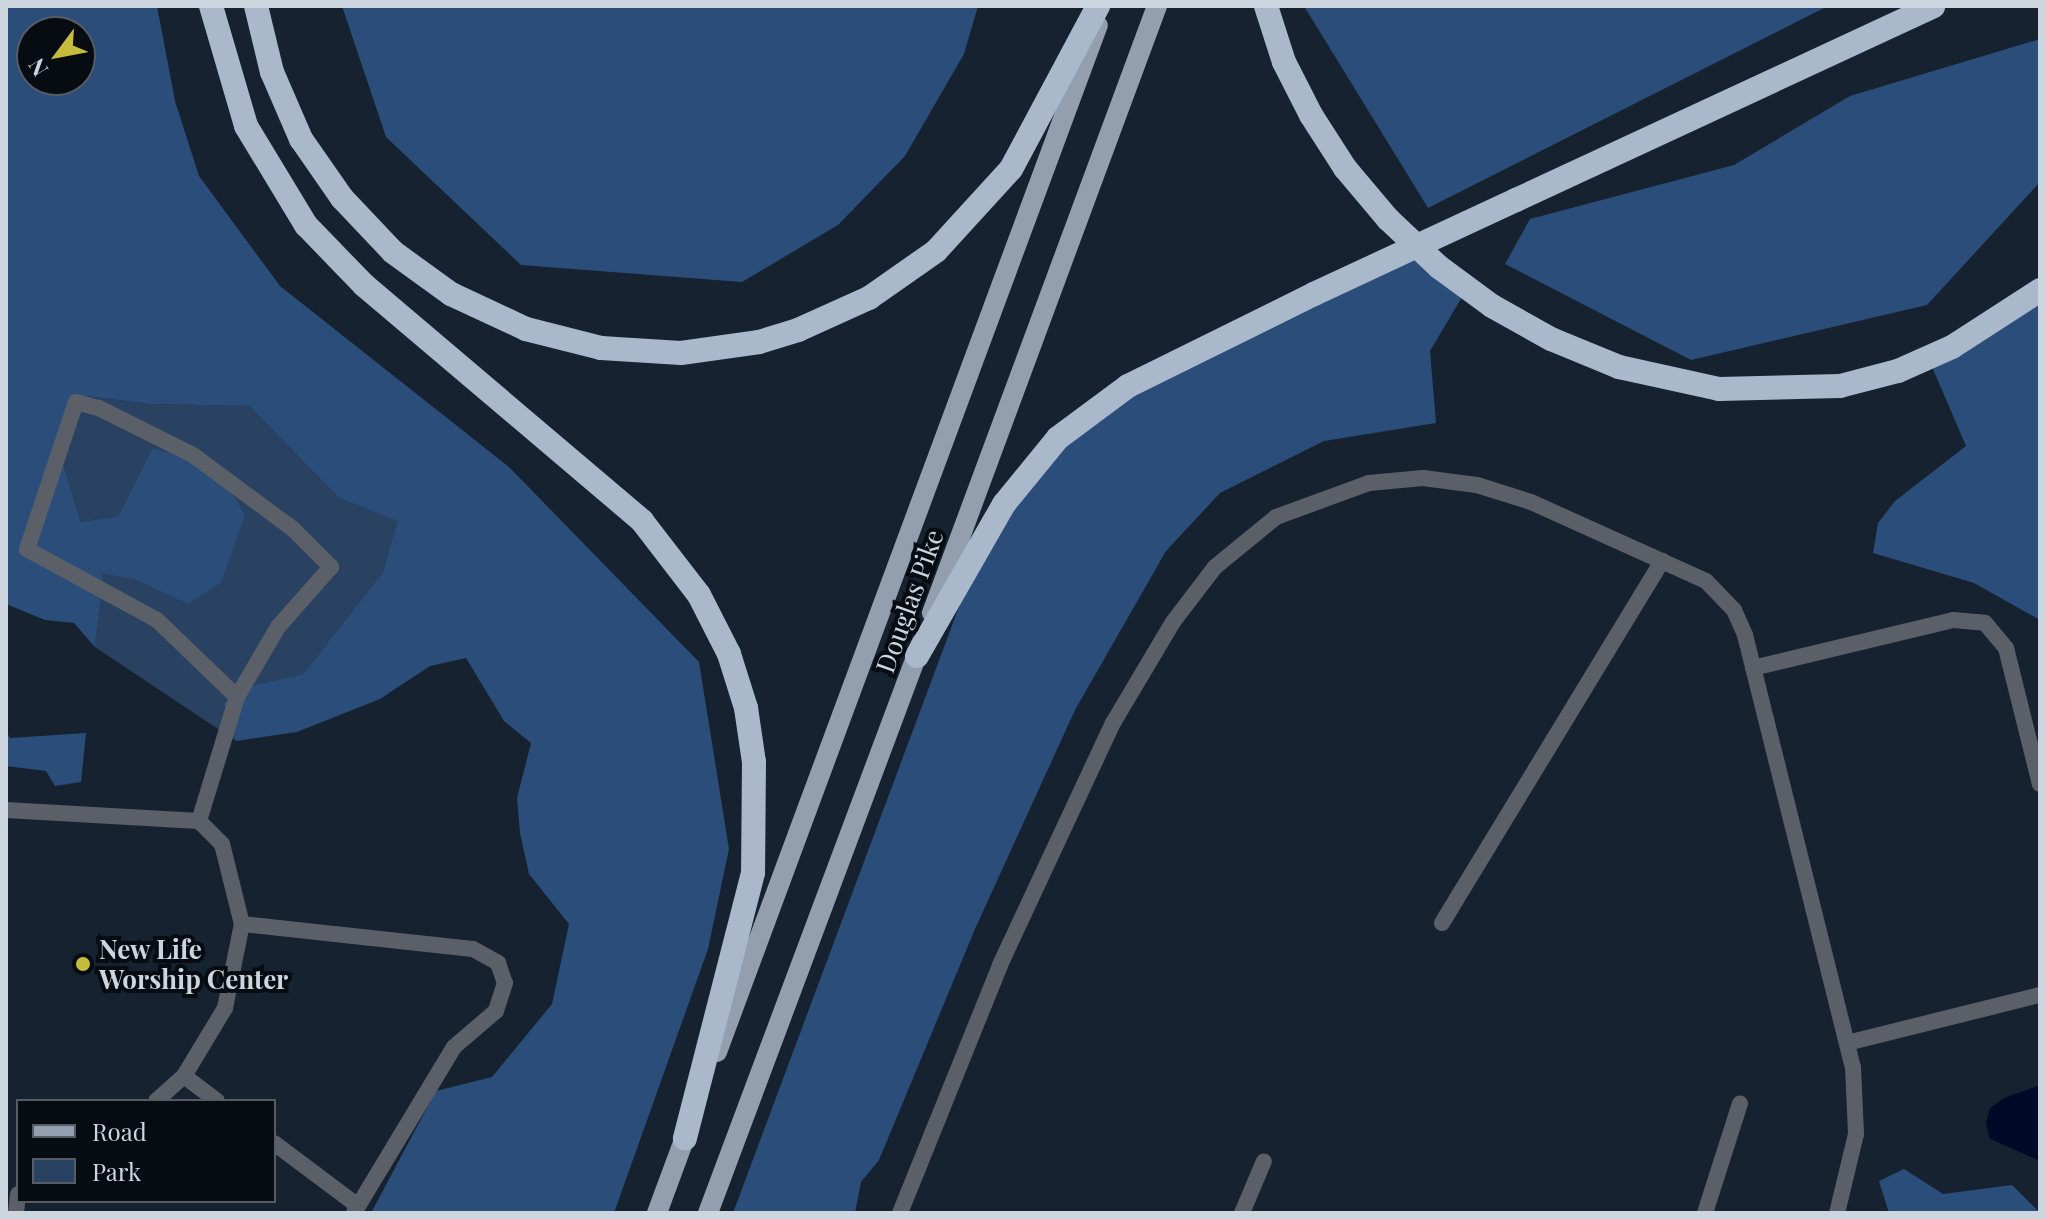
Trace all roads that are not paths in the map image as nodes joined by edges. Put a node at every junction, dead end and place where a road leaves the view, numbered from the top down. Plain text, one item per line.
1 (211, 6) edge
2 (256, 6) edge
3 (1098, 6) edge
4 (1105, 6) edge
5 (1157, 6) edge
6 (1266, 6) edge
7 (1933, 6) edge
8 (2040, 290) edge
9 (1662, 561) junction
10 (917, 656) junction
11 (1753, 668) junction
12 (237, 697) junction
13 (2040, 784) edge
14 (6, 810) edge
15 (199, 821) junction
16 (1442, 923) dead end
17 (242, 924) junction
18 (2040, 995) edge
19 (1847, 1043) junction
20 (184, 1076) junction
21 (158, 1099) edge
22 (214, 1099) edge
23 (1740, 1103) dead end
24 (685, 1138) junction
25 (276, 1145) edge
26 (1264, 1161) dead end
27 (355, 1209) edge
28 (657, 1213) edge
29 (708, 1213) edge
30 (900, 1213) edge
31 (1242, 1213) edge
32 (1705, 1213) edge
33 (1838, 1213) edge

1 - 24 highway
2 - 3 highway
4 - 24 main road, Douglas Pike
5 - 10 main road, Douglas Pike
6 - 8 highway
7 - 10 highway, bridge
9 - 11 lane
9 - 16 lane
9 - 30 lane
10 - 29 main road, Douglas Pike
11 - 13 lane
11 - 19 lane
12 - 12 lane
12 - 15 lane
14 - 15 lane
15 - 17 lane
17 - 20 lane
17 - 27 lane
18 - 19 lane
19 - 33 lane
20 - 21 lane
20 - 22 lane
23 - 32 lane
24 - 28 main road, Douglas Pike
25 - 27 lane
26 - 31 lane

